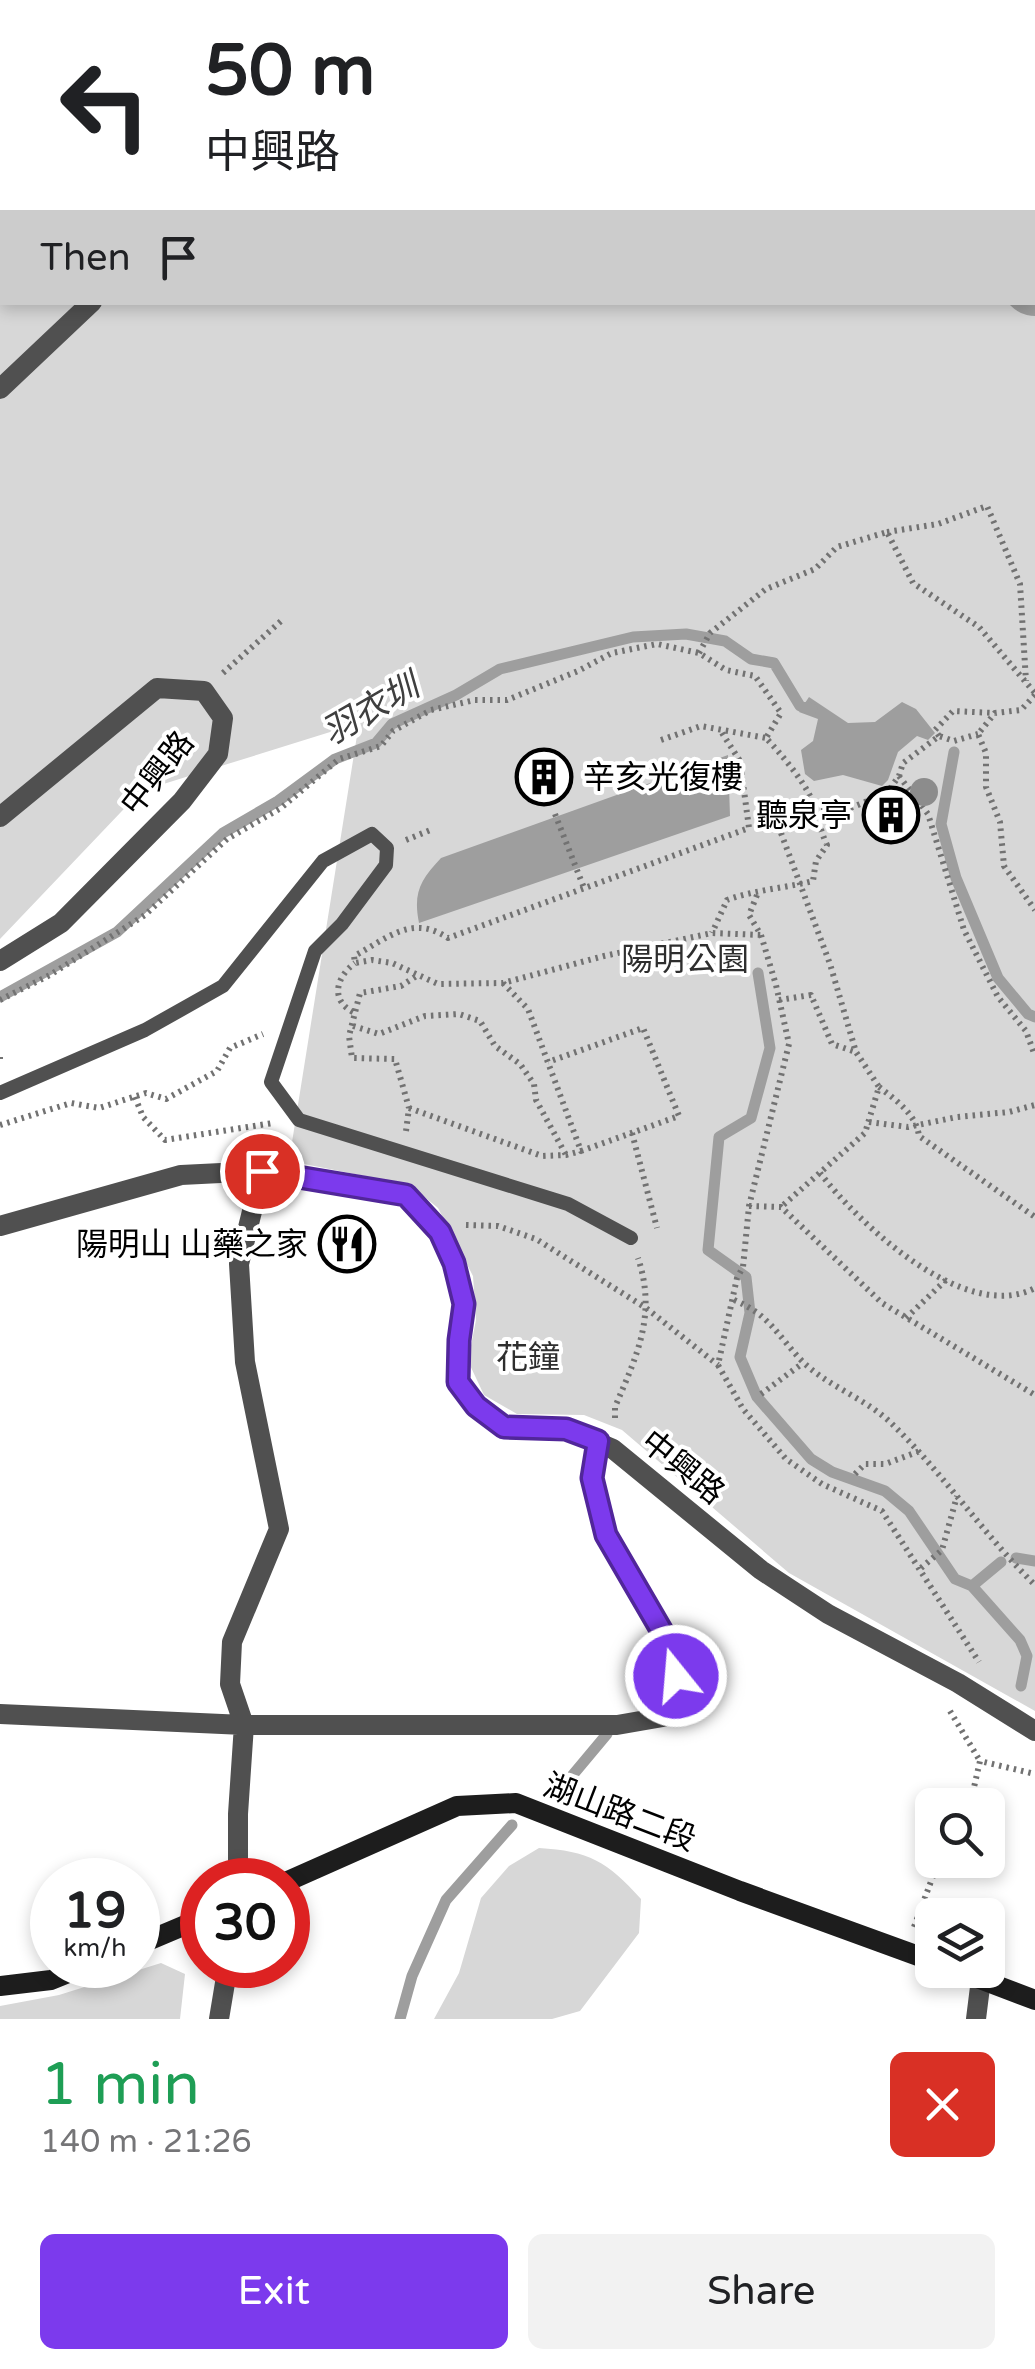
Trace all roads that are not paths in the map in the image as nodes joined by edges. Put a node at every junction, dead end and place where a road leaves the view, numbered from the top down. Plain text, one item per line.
1 (89, 305) edge
2 (0, 389) edge
3 (0, 817) edge
4 (0, 960) edge
5 (0, 1093) edge
6 (262, 1171) junction
7 (0, 1226) edge
8 (632, 1238) road end
9 (598, 1441) junction
10 (0, 1714) edge
11 (244, 1725) junction
12 (1035, 1732) edge
13 (238, 1858) edge
14 (310, 1872) edge
15 (915, 1955) edge
16 (30, 1982) edge
17 (0, 1986) edge
18 (224, 1988) edge
19 (980, 1988) edge
20 (1004, 1988) edge
21 (1035, 2000) edge
22 (219, 2019) edge
23 (976, 2019) edge

1 - 2 street
3 - 4 street, 中興路
5 - 8 lane
6 - 7 street, 中興路
6 - 9 street, 中興路
6 - 11 street
9 - 11 street
9 - 12 street, 中興路
10 - 11 street
11 - 13 street
14 - 15 street, 湖山路二段
16 - 17 street
18 - 22 street
19 - 23 street
20 - 21 street

